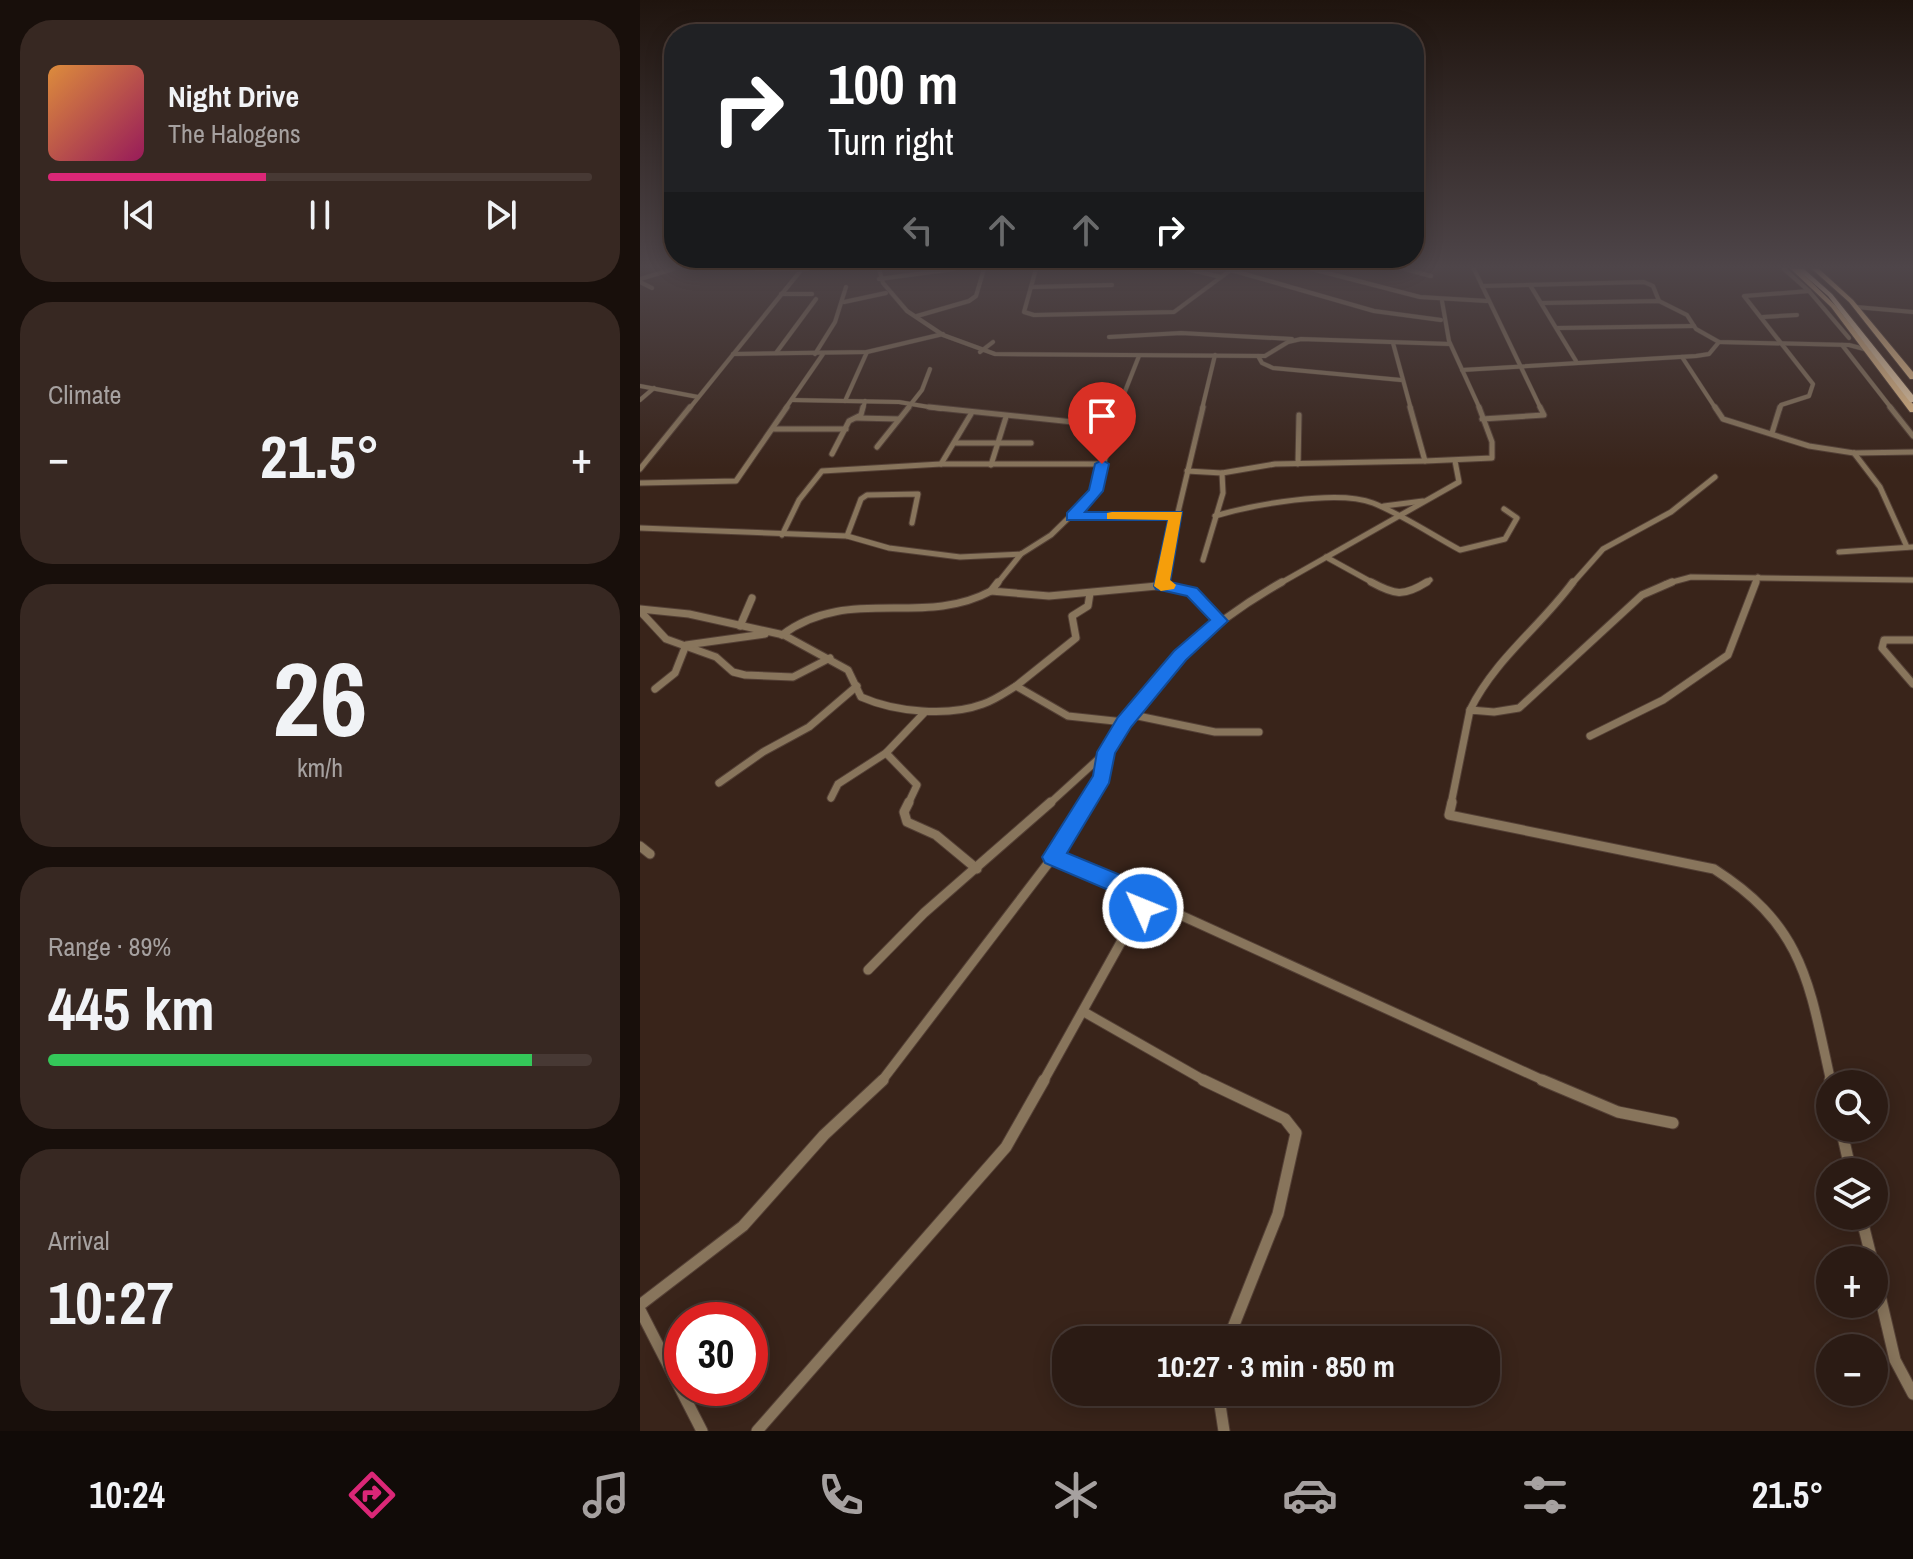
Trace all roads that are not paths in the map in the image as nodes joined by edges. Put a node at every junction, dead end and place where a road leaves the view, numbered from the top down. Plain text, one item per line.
1 (748, 336) edge
2 (788, 336) edge
3 (825, 336) edge
4 (935, 336) edge
5 (947, 336) edge
6 (1131, 336) edge
7 (1226, 336) edge
8 (1447, 336) edge
9 (1504, 336) edge
10 (1561, 336) edge
11 (1709, 336) edge
12 (1778, 336) edge
13 (1841, 336) edge
14 (1857, 336) edge
15 (1862, 336) edge
16 (1871, 336) edge
17 (1880, 336) edge
18 (1109, 337) dead end
19 (1295, 340) junction
20 (1861, 341) junction
21 (993, 342) dead end
22 (1719, 342) junction
23 (1393, 343) junction
24 (1418, 343) junction
25 (1846, 343) junction
26 (1450, 344) junction
27 (1786, 345) junction
28 (1868, 350) junction
29 (1452, 351) junction
30 (867, 352) junction
31 (980, 352) junction
32 (776, 353) junction
33 (733, 354) junction
34 (815, 354) junction
35 (823, 354) junction
36 (1215, 355) junction
37 (1139, 356) junction
38 (1258, 356) junction
39 (1682, 357) junction
40 (1576, 361) junction
41 (1518, 364) junction
42 (930, 369) dead end
43 (1462, 370) junction
44 (1913, 377) edge
45 (1401, 380) junction
46 (640, 386) edge
47 (1913, 387) edge
48 (654, 388) junction
49 (698, 397) junction
50 (640, 400) edge
51 (792, 400) junction
52 (1913, 400) edge
53 (845, 401) junction
54 (865, 401) junction
55 (910, 404) junction
56 (1913, 410) edge
57 (971, 414) junction
58 (1299, 415) dead end
59 (1006, 417) junction
60 (857, 418) junction
61 (899, 419) junction
62 (1482, 419) junction
63 (1111, 426) junction
64 (774, 429) junction
65 (846, 429) junction
66 (1772, 433) junction
67 (1913, 436) edge
68 (956, 443) junction
69 (1031, 443) dead end
70 (998, 444) junction
71 (877, 447) dead end
72 (1913, 452) edge
73 (1854, 453) junction
74 (832, 454) dead end
75 (1425, 461) junction
76 (1455, 461) junction
77 (941, 464) junction
78 (1102, 464) junction
79 (1298, 464) junction
80 (991, 465) junction
81 (640, 469) edge
82 (1187, 471) junction
83 (1222, 473) junction
84 (1715, 477) dead end
85 (640, 483) edge
86 (1426, 501) junction
87 (1383, 506) junction
88 (1504, 509) dead end
89 (1176, 515) junction
90 (1215, 516) junction
91 (1401, 516) junction
92 (1072, 517) junction
93 (912, 523) dead end
94 (640, 528) edge
95 (782, 535) junction
96 (847, 536) junction
97 (1910, 547) edge
98 (1839, 552) dead end
99 (1021, 554) junction
100 (1326, 557) junction
101 (1203, 560) dead end
102 (1758, 577) junction
103 (1430, 580) dead end
104 (1913, 580) edge
105 (1161, 586) junction
106 (991, 591) junction
107 (1090, 593) junction
108 (752, 598) dead end
109 (640, 610) edge
110 (1220, 621) junction
111 (740, 626) junction
112 (778, 634) junction
113 (1913, 640) edge
114 (686, 645) junction
115 (830, 658) junction
116 (1913, 684) edge
117 (857, 686) junction
118 (1016, 686) junction
119 (655, 689) dead end
120 (1470, 710) junction
121 (925, 712) junction
122 (1133, 715) junction
123 (1124, 722) junction
124 (1259, 732) dead end
125 (1590, 736) dead end
126 (1106, 752) junction
127 (886, 753) junction
128 (719, 783) dead end
129 (831, 798) dead end
130 (640, 846) edge
131 (650, 854) dead end
132 (1053, 857) junction
133 (977, 869) junction
134 (1145, 899) junction
135 (868, 970) dead end
136 (1084, 1012) junction
137 (1828, 1070) edge
138 (1673, 1123) dead end
139 (640, 1307) edge
140 (1885, 1318) edge
141 (1232, 1326) edge
142 (1913, 1394) edge
143 (1220, 1406) edge
144 (702, 1431) edge
145 (757, 1431) edge
146 (1224, 1431) edge

1 - 33 street
2 - 32 street
3 - 34 street
4 - 30 street
5 - 31 street
6 - 18 street
7 - 19 street
8 - 26 street
9 - 41 street
10 - 40 street
11 - 22 street
12 - 27 street
13 - 25 street
14 - 20 main road
15 - 52 highway
16 - 47 highway
17 - 44 main road
19 - 23 street
19 - 38 street
20 - 25 street
20 - 28 main road
21 - 31 street
22 - 27 street
22 - 39 street
23 - 24 street
23 - 45 street
24 - 26 street
24 - 29 street
25 - 27 street
25 - 28 street
25 - 67 street
26 - 29 street
27 - 66 street
28 - 56 main road
29 - 43 street
30 - 35 street
30 - 53 street
31 - 37 street
32 - 33 street
32 - 34 street
33 - 49 street
34 - 35 street
35 - 51 street
36 - 37 street
36 - 38 street
36 - 82 street
37 - 63 street
38 - 45 street
39 - 40 street
39 - 66 street
40 - 41 street
41 - 43 street
41 - 62 street
42 - 55 street
43 - 62 street
45 - 75 street
46 - 48 street
48 - 49 street
48 - 50 street
49 - 81 street
51 - 53 street
51 - 64 street
53 - 54 street
54 - 55 street
54 - 60 street
55 - 57 street
55 - 61 street
57 - 59 street
57 - 68 street
58 - 79 street
59 - 63 street
59 - 70 street
60 - 61 street
60 - 65 street
61 - 71 street
62 - 76 street
63 - 78 street
64 - 65 street
64 - 85 street
65 - 74 street
66 - 73 street
68 - 70 street
68 - 77 street
69 - 70 street
70 - 80 street
72 - 73 street
73 - 97 street
75 - 76 street
75 - 79 street
76 - 86 street
77 - 80 street
77 - 95 street
78 - 80 street
78 - 92 street
79 - 83 street
82 - 83 street
82 - 89 street
83 - 90 street
84 - 120 street
86 - 87 street
86 - 91 street
87 - 90 street
87 - 91 street
88 - 91 street
89 - 92 street
89 - 105 street
90 - 101 street
91 - 100 street
92 - 99 street
93 - 96 street
94 - 95 street
95 - 96 street
96 - 99 street
97 - 98 street
99 - 106 street
100 - 103 street
100 - 110 street
102 - 104 street
102 - 120 street
102 - 125 street
105 - 107 street
105 - 110 street
106 - 107 street
106 - 112 street
107 - 118 street
108 - 111 street
109 - 111 street
109 - 114 street
110 - 122 street
111 - 112 street
112 - 114 street
112 - 115 street
113 - 116 street
114 - 115 street
114 - 119 street
115 - 117 street
117 - 121 street
117 - 128 street
118 - 121 street
118 - 123 street
120 - 137 street
121 - 127 street
122 - 123 street
122 - 124 street
123 - 126 street
126 - 132 street
126 - 133 street
127 - 129 street
127 - 133 street
130 - 131 street
132 - 134 street
132 - 139 street
133 - 135 street
134 - 136 street
134 - 138 street
136 - 141 street
136 - 145 street
139 - 144 street
140 - 142 street
143 - 146 street

